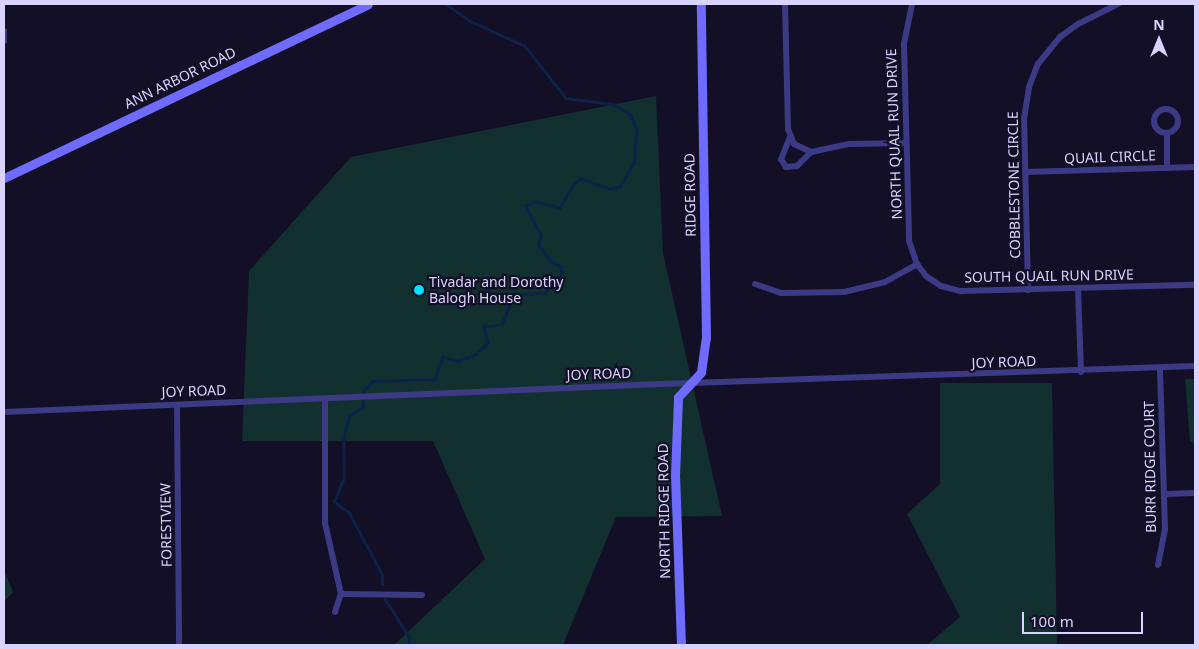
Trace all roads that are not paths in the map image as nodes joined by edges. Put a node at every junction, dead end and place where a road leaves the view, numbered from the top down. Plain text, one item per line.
1 (368, 4) edge
2 (701, 4) edge
3 (785, 4) edge
4 (912, 4) edge
5 (1118, 4) edge
6 (4, 31) edge
7 (4, 41) edge
8 (1167, 133) dead end
9 (790, 137) junction
10 (906, 143) junction
11 (811, 152) junction
12 (1195, 167) edge
13 (1167, 168) junction
14 (1026, 172) junction
15 (4, 178) edge
16 (916, 264) junction
17 (755, 284) dead end
18 (1195, 285) edge
19 (1078, 289) junction
20 (1028, 290) junction
21 (1195, 366) edge
22 (1160, 368) junction
23 (1081, 372) junction
24 (693, 383) junction
25 (325, 399) junction
26 (176, 404) junction
27 (4, 412) edge
28 (1195, 493) edge
29 (1165, 494) junction
30 (1158, 565) dead end
31 (341, 594) junction
32 (422, 595) dead end
33 (335, 612) dead end
34 (179, 645) edge
35 (681, 645) edge

1 - 15 street, ANN ARBOR ROAD
2 - 24 street, RIDGE ROAD
3 - 9 street
4 - 10 street, NORTH QUAIL RUN DRIVE
5 - 14 street, COBBLESTONE CIRCLE
6 - 7 street
8 - 13 street
9 - 11 street
9 - 11 street
10 - 11 street
10 - 16 street, NORTH QUAIL RUN DRIVE
12 - 13 street, QUAIL CIRCLE
13 - 14 street, QUAIL CIRCLE
14 - 20 street, COBBLESTONE CIRCLE
16 - 17 street
16 - 20 street, SOUTH QUAIL RUN DRIVE
18 - 19 street, SOUTH QUAIL RUN DRIVE
19 - 20 street, SOUTH QUAIL RUN DRIVE
19 - 23 street
21 - 22 street, JOY ROAD
22 - 23 street, JOY ROAD
22 - 29 street, BURR RIDGE COURT
23 - 24 street, JOY ROAD
24 - 25 street, JOY ROAD
24 - 35 street, NORTH RIDGE ROAD
25 - 26 street, JOY ROAD
25 - 31 street
26 - 27 street, JOY ROAD
26 - 34 street, FORESTVIEW
28 - 29 street
29 - 30 street, BURR RIDGE COURT
31 - 32 street
31 - 33 street

